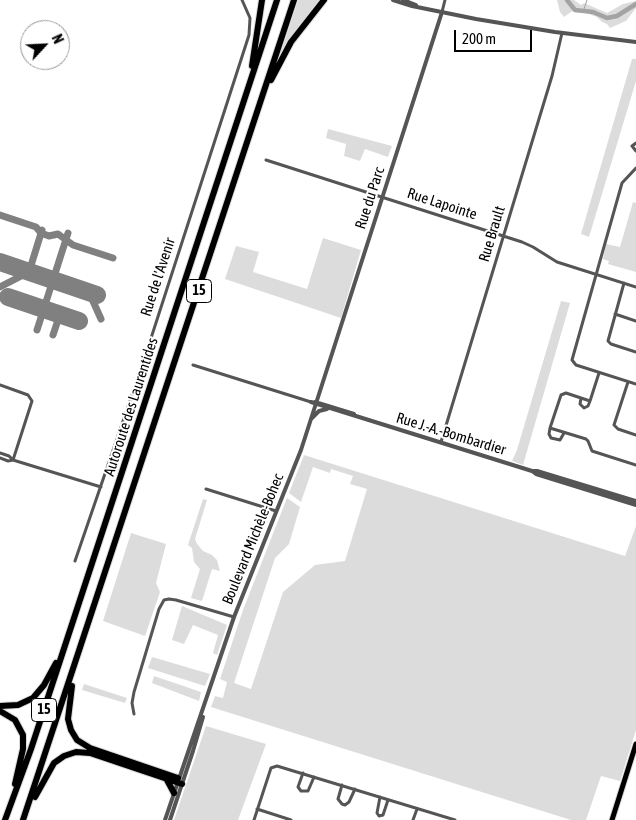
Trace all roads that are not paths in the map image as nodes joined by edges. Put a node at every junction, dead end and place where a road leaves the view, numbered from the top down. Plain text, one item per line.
1 (242, 0) edge
2 (262, 0) edge
3 (277, 0) edge
4 (294, 0) edge
5 (324, 0) edge
6 (393, 0) edge
7 (403, 0) edge
8 (445, 0) edge
9 (423, 8) junction
10 (442, 12) junction
11 (562, 33) junction
12 (636, 42) edge
13 (250, 84) junction
14 (261, 100) junction
15 (636, 143) edge
16 (636, 151) edge
17 (266, 160) dead end
18 (636, 168) edge
19 (382, 197) junction
20 (503, 236) junction
21 (596, 274) junction
22 (624, 283) junction
23 (636, 287) edge
24 (615, 314) junction
25 (636, 321) edge
26 (636, 352) edge
27 (192, 365) dead end
28 (599, 373) junction
29 (628, 382) junction
30 (636, 384) edge
31 (0, 385) edge
32 (581, 398) junction
33 (590, 401) junction
34 (311, 402) joint
35 (316, 403) junction
36 (328, 409) junction
37 (363, 418) junction
38 (311, 420) junction
39 (550, 428) junction
40 (564, 433) junction
41 (636, 435) edge
42 (441, 442) junction
43 (0, 453) edge
44 (0, 458) edge
45 (13, 460) junction
46 (636, 465) edge
47 (532, 471) junction
48 (101, 487) junction
49 (206, 489) dead end
50 (636, 501) edge
51 (636, 505) edge
52 (276, 511) junction
53 (75, 561) dead end
54 (234, 617) junction
55 (66, 644) junction
56 (76, 664) junction
57 (0, 706) edge
58 (0, 711) edge
59 (134, 714) dead end
60 (636, 744) edge
61 (303, 773) junction
62 (314, 777) junction
63 (167, 780) junction
64 (181, 781) junction
65 (342, 785) junction
66 (355, 789) junction
67 (174, 793) junction
68 (380, 797) junction
69 (388, 800) junction
70 (10, 805) junction
71 (417, 808) junction
72 (257, 809) junction
73 (25, 817) edge
74 (283, 819) edge
75 (445, 819) edge
76 (5, 820) edge
77 (165, 820) edge
78 (170, 820) edge
79 (254, 820) edge
80 (292, 820) edge
81 (413, 820) edge
82 (453, 820) edge
83 (612, 820) edge

1 - 48 street, Rue de l'Avenir
2 - 13 highway
3 - 13 highway, Autoroute des Laurentides / 15
4 - 14 highway, Autoroute des Laurentides / 15
5 - 14 highway
6 - 9 street
7 - 9 street
8 - 10 street, Rue du Parc
9 - 10 street
10 - 11 street
10 - 19 street, Rue du Parc
11 - 12 street
11 - 20 street, Rue Brault
13 - 55 highway, Autoroute des Laurentides / 15
14 - 56 highway, Autoroute des Laurentides / 15
15 - 16 street
17 - 19 street, Rue Lapointe
18 - 21 street
19 - 20 street, Rue Lapointe
19 - 35 street, Rue du Parc
20 - 21 street, Rue Lapointe
20 - 42 street, Rue Brault
21 - 22 street, Rue Lapointe
21 - 28 street
22 - 23 street, Rue Lapointe
22 - 24 street
24 - 25 street
24 - 26 street
27 - 34 street, Rue J.-A.-Bombardier
28 - 29 street
28 - 33 street
29 - 30 street
29 - 41 street
31 - 45 street
32 - 33 street
32 - 33 street
32 - 39 street
34 - 35 street, Rue J.-A.-Bombardier
35 - 36 street, Rue J.-A.-Bombardier
35 - 37 street, Rue J.-A.-Bombardier
35 - 38 street, Boulevard Michèle-Bohec
36 - 37 street, Rue J.-A.-Bombardier
36 - 38 street
37 - 42 street, Rue J.-A.-Bombardier
38 - 52 street, Boulevard Michèle-Bohec
39 - 40 street
39 - 40 street
40 - 46 street
42 - 47 street, Rue J.-A.-Bombardier
43 - 45 street
44 - 45 street
45 - 48 street
47 - 50 street, Rue J.-A.-Bombardier
47 - 51 street, Rue J.-A.-Bombardier
48 - 53 street, Rue de l'Avenir
49 - 52 street
52 - 54 street, Boulevard Michèle-Bohec
54 - 59 street
54 - 64 street, Boulevard Michèle-Bohec
55 - 57 highway
55 - 70 highway, Autoroute des Laurentides / 15
56 - 64 highway
56 - 73 highway, Autoroute des Laurentides / 15
58 - 70 highway
60 - 83 main road
61 - 62 street
61 - 62 street
61 - 72 street
62 - 65 street
63 - 64 highway
63 - 67 highway
63 - 73 highway
64 - 67 street, Boulevard Michèle-Bohec
64 - 78 street, Boulevard Michèle-Bohec
65 - 66 street
65 - 66 street
66 - 68 street
67 - 77 street, Boulevard Michèle-Bohec
68 - 69 street
68 - 69 street
69 - 71 street
70 - 76 highway, Autoroute des Laurentides / 15
71 - 75 street
71 - 81 street
72 - 74 street
72 - 79 street
74 - 80 street
75 - 82 street

